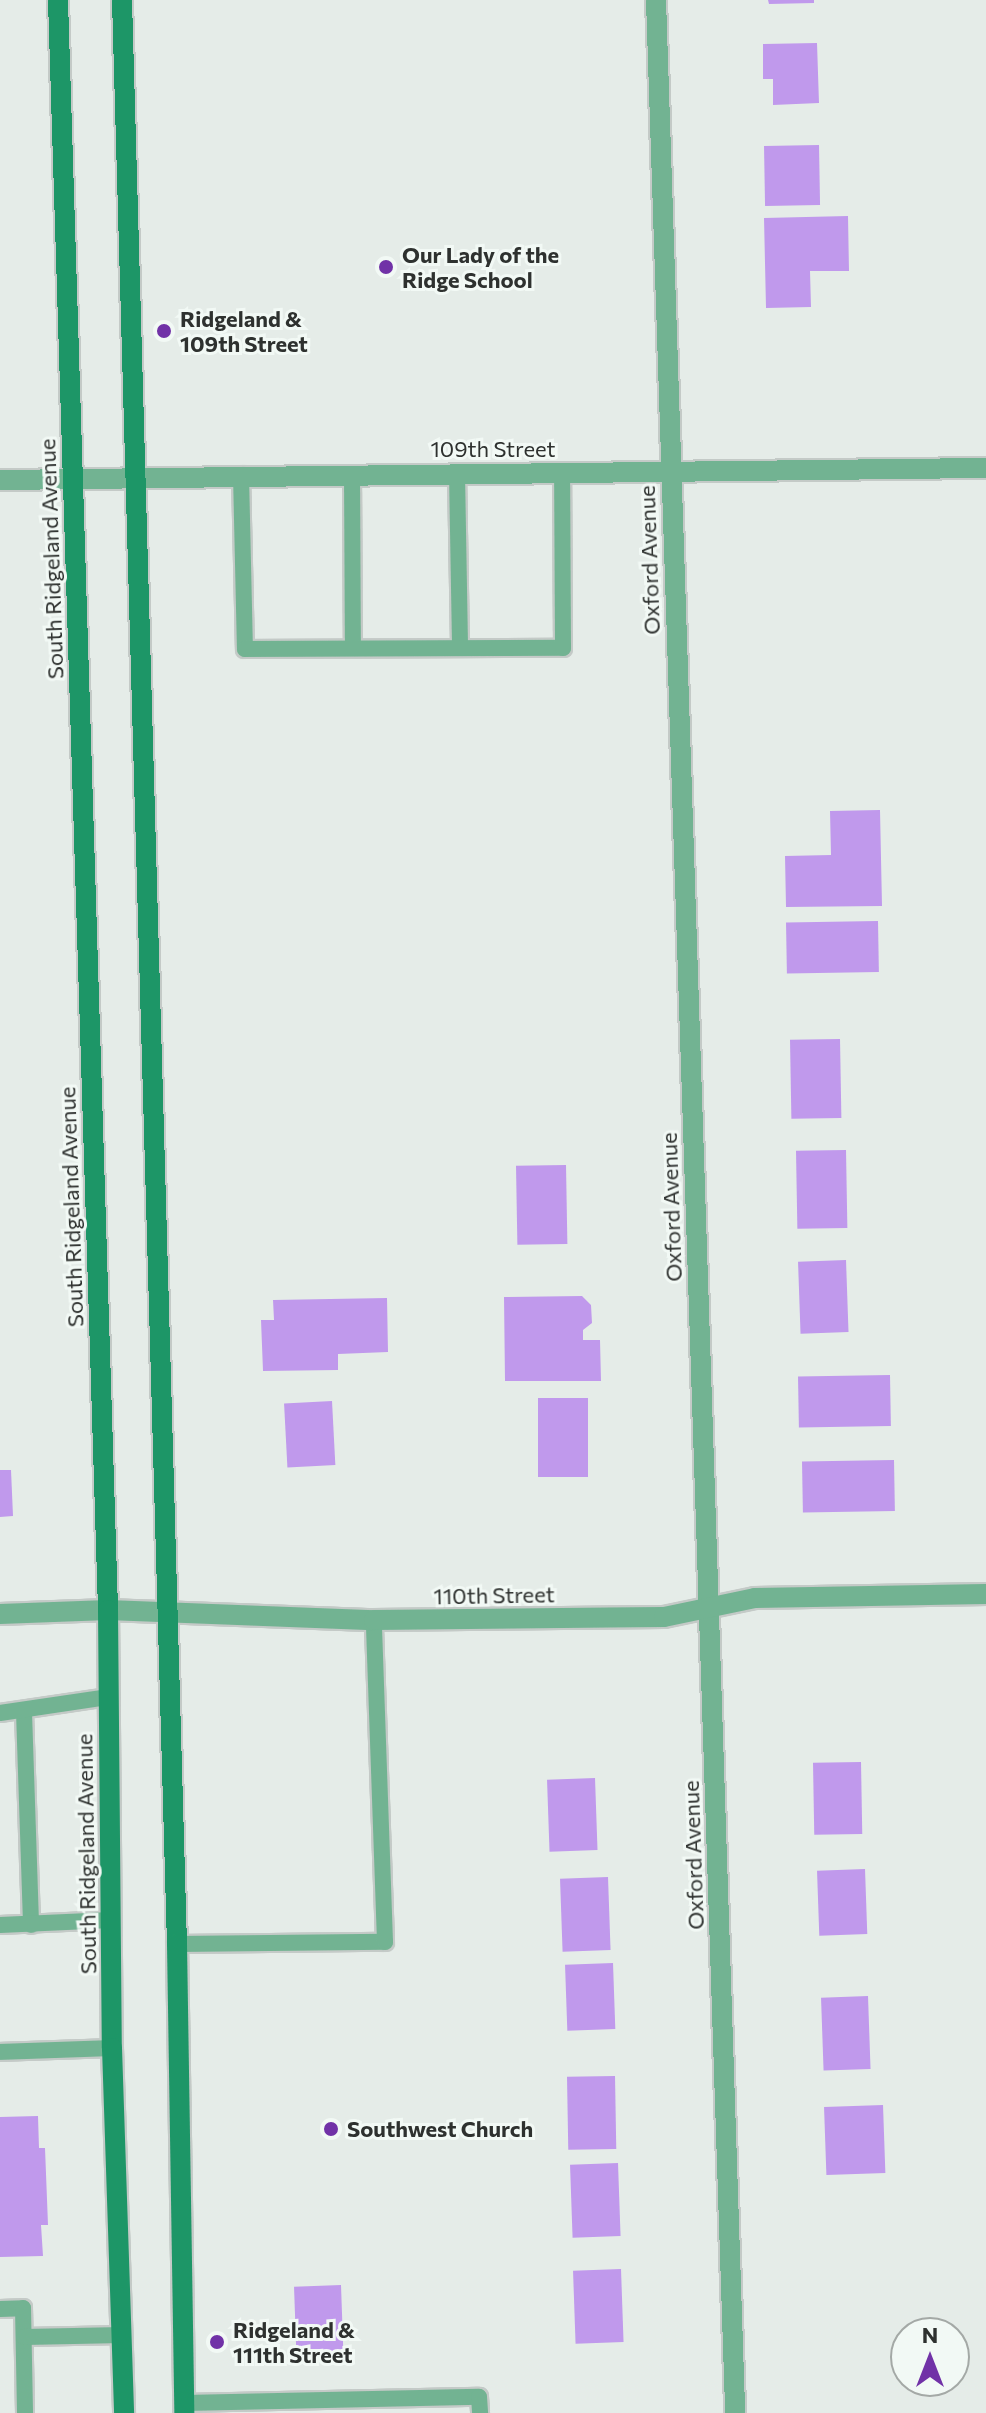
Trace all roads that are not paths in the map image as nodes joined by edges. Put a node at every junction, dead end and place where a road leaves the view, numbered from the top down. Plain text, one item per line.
1 (58, 0) edge
2 (122, 0) edge
3 (656, 0) edge
4 (986, 468) edge
5 (670, 472) junction
6 (457, 473) junction
7 (562, 473) junction
8 (352, 474) junction
9 (137, 475) junction
10 (241, 475) junction
11 (73, 477) junction
12 (0, 480) edge
13 (460, 647) junction
14 (353, 648) junction
15 (986, 1594) edge
16 (709, 1608) junction
17 (108, 1610) junction
18 (0, 1614) edge
19 (168, 1615) junction
20 (374, 1620) junction
21 (109, 1697) junction
22 (24, 1712) junction
23 (0, 1713) edge
24 (111, 1920) junction
25 (0, 1925) edge
26 (31, 1925) junction
27 (177, 1944) junction
28 (112, 2048) junction
29 (0, 2052) edge
30 (0, 2309) edge
31 (123, 2335) junction
32 (24, 2337) junction
33 (184, 2408) edge
34 (250, 2409) edge
35 (25, 2413) edge
36 (124, 2413) edge
37 (480, 2413) edge
38 (735, 2413) edge

1 - 11 main road, South Ridgeland Avenue
2 - 9 main road
3 - 5 street, Oxford Avenue
4 - 5 street, 109th Street
5 - 7 street, 109th Street
5 - 16 street, Oxford Avenue
6 - 7 street, 109th Street
6 - 8 street, 109th Street
6 - 13 lane
7 - 13 lane
8 - 10 street, 109th Street
8 - 14 lane
9 - 10 street, 109th Street
9 - 11 street, 109th Street
9 - 19 main road
10 - 14 lane
11 - 12 street, 109th Street
11 - 17 main road, South Ridgeland Avenue
13 - 14 lane
15 - 16 street, 110th Street
16 - 20 street, 110th Street
16 - 38 street, Oxford Avenue
17 - 18 street, 110th Street
17 - 19 street, 110th Street
17 - 21 main road, South Ridgeland Avenue
19 - 20 street, 110th Street
19 - 27 main road
20 - 27 lane
21 - 22 lane
21 - 24 main road, South Ridgeland Avenue
22 - 23 lane
22 - 26 lane
24 - 26 lane
24 - 28 main road, South Ridgeland Avenue
25 - 26 lane
27 - 33 main road
28 - 29 lane
28 - 31 main road, South Ridgeland Avenue
30 - 32 lane
31 - 32 lane
31 - 36 main road, South Ridgeland Avenue
32 - 35 lane
33 - 34 lane
34 - 37 lane

